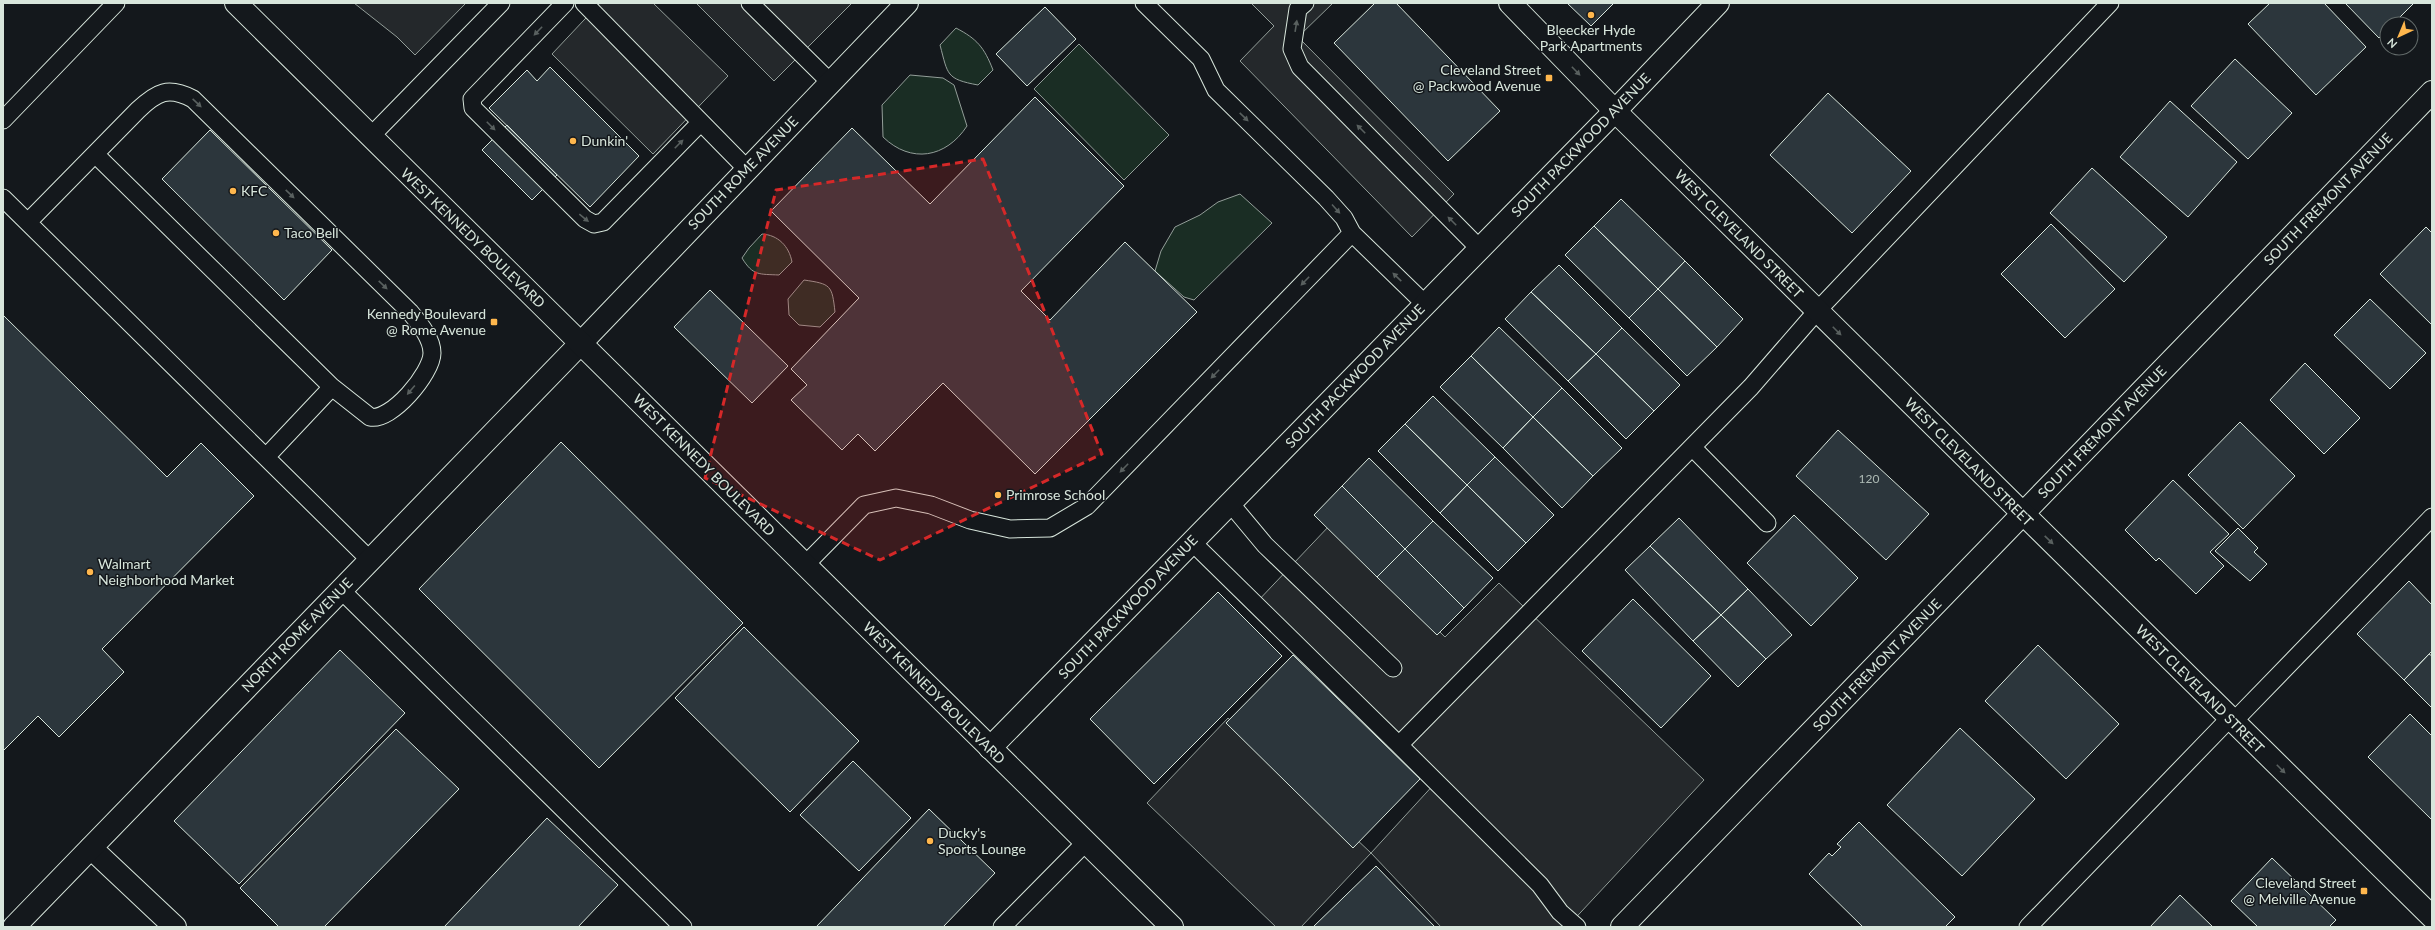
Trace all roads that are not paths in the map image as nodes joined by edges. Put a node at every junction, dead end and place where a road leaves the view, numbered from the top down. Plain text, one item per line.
1 (116, 3) edge
2 (236, 3) edge
3 (501, 3) edge
4 (565, 3) edge
5 (584, 3) edge
6 (750, 3) edge
7 (907, 3) edge
8 (1144, 3) edge
9 (1304, 3) edge
10 (1510, 3) edge
11 (1718, 3) edge
12 (2110, 3) edge
13 (830, 82) junction
14 (2432, 92) edge
15 (1615, 112) junction
16 (3, 120) edge
17 (701, 122) junction
18 (370, 137) junction
19 (95, 154) junction
20 (747, 169) junction
21 (3, 198) edge
22 (28, 222) junction
23 (1352, 233) junction
24 (1480, 249) junction
25 (1425, 304) junction
26 (1817, 311) junction
27 (581, 343) junction
28 (332, 387) junction
29 (1692, 447) junction
30 (266, 457) junction
31 (1230, 503) junction
32 (2023, 514) junction
33 (2432, 517) edge
34 (1767, 523) dead end
35 (1192, 542) junction
36 (370, 560) junction
37 (806, 565) junction
38 (341, 590) junction
39 (1393, 668) dead end
40 (2232, 720) junction
41 (1399, 746) junction
42 (990, 748) junction
43 (1086, 842) junction
44 (91, 848) junction
45 (2432, 918) edge
46 (2432, 925) edge
47 (14, 927) edge
48 (175, 927) edge
49 (683, 927) edge
50 (1002, 927) edge
51 (1172, 927) edge
52 (1577, 927) edge
53 (1622, 927) edge
54 (2028, 927) edge
55 (2430, 927) edge

1 - 16 lane
2 - 18 street, WEST KENNEDY BOULEVARD
3 - 18 lane
4 -> 17 lane
5 - 17 lane
6 - 13 lane
7 - 13 street, SOUTH ROME AVENUE
8 -> 23 lane
24 -> 9 lane
10 -> 15 street, WEST CLEVELAND STREET
11 - 15 street, SOUTH PACKWOOD AVENUE
12 - 26 lane
13 - 20 street, SOUTH ROME AVENUE
14 - 32 street, SOUTH FREMONT AVENUE
15 - 24 street, SOUTH PACKWOOD AVENUE
15 - 26 street, WEST CLEVELAND STREET
17 - 20 lane
18 - 27 street, WEST KENNEDY BOULEVARD
19 - 22 lane
19 - 28 lane
19 -> 28 lane
20 - 27 street, SOUTH ROME AVENUE
21 - 22 lane
22 - 30 lane
25 -> 23 lane
23 -> 37 lane
24 - 25 street, SOUTH PACKWOOD AVENUE
25 - 31 street, SOUTH PACKWOOD AVENUE
26 - 29 lane
26 -> 32 street, WEST CLEVELAND STREET
27 - 36 street, NORTH ROME AVENUE
27 - 37 street, WEST KENNEDY BOULEVARD
28 - 30 lane
29 - 34 lane
29 - 41 lane
30 - 36 lane
31 - 35 street, SOUTH PACKWOOD AVENUE
31 - 39 lane
32 -> 40 street, WEST CLEVELAND STREET
32 - 53 street, SOUTH FREMONT AVENUE
33 - 40 lane
35 - 41 lane
35 - 42 street, SOUTH PACKWOOD AVENUE
36 - 38 street, NORTH ROME AVENUE
37 - 42 street, WEST KENNEDY BOULEVARD
38 - 44 street, NORTH ROME AVENUE
38 - 49 lane
40 -> 45 street, WEST CLEVELAND STREET
40 - 54 lane
41 - 52 lane
42 - 43 street, WEST KENNEDY BOULEVARD
43 - 50 lane
43 - 51 street, WEST KENNEDY BOULEVARD
44 - 47 street, NORTH ROME AVENUE
44 - 48 street
46 - 55 street

